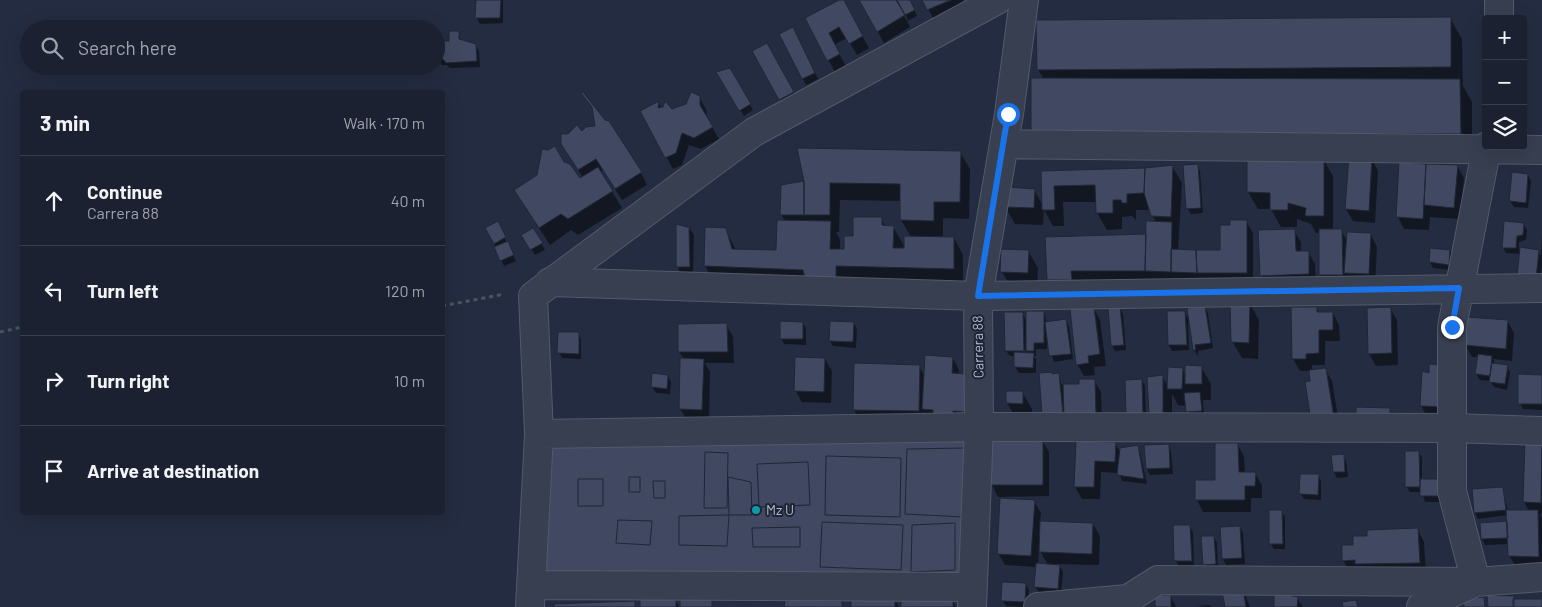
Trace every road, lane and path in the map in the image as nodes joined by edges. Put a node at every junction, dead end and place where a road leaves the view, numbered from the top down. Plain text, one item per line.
1 (998, 0) edge
2 (1024, 0) edge
3 (1499, 0) edge
4 (1499, 15) edge
5 (1004, 144) junction
6 (1482, 148) edge
7 (1527, 149) edge
8 (1487, 150) edge
9 (1542, 150) edge
10 (1459, 288) junction
11 (1542, 288) edge
12 (541, 289) junction
13 (978, 296) junction
14 (445, 305) edge
15 (20, 327) edge
16 (0, 332) edge
17 (979, 427) junction
18 (1452, 428) junction
19 (1542, 431) edge
20 (539, 434) junction
21 (1542, 576) edge
22 (1476, 582) junction
23 (531, 596) edge
24 (972, 597) edge
25 (1038, 607) edge
26 (1421, 607) edge

1 - 12 street
2 - 5 street, Carrera 88
3 - 4 street
5 - 6 street
5 - 13 street, Carrera 88
7 - 9 street
8 - 10 street
10 - 11 street
10 - 13 street
10 - 18 street
12 - 13 street
12 - 14 path
12 - 20 street
13 - 17 street, Carrera 88
15 - 16 path
17 - 18 street
17 - 20 street
17 - 24 street, Carrera 88
18 - 19 street
18 - 22 street
20 - 23 street
21 - 22 street
22 - 25 street
22 - 26 street
23 - 24 street

